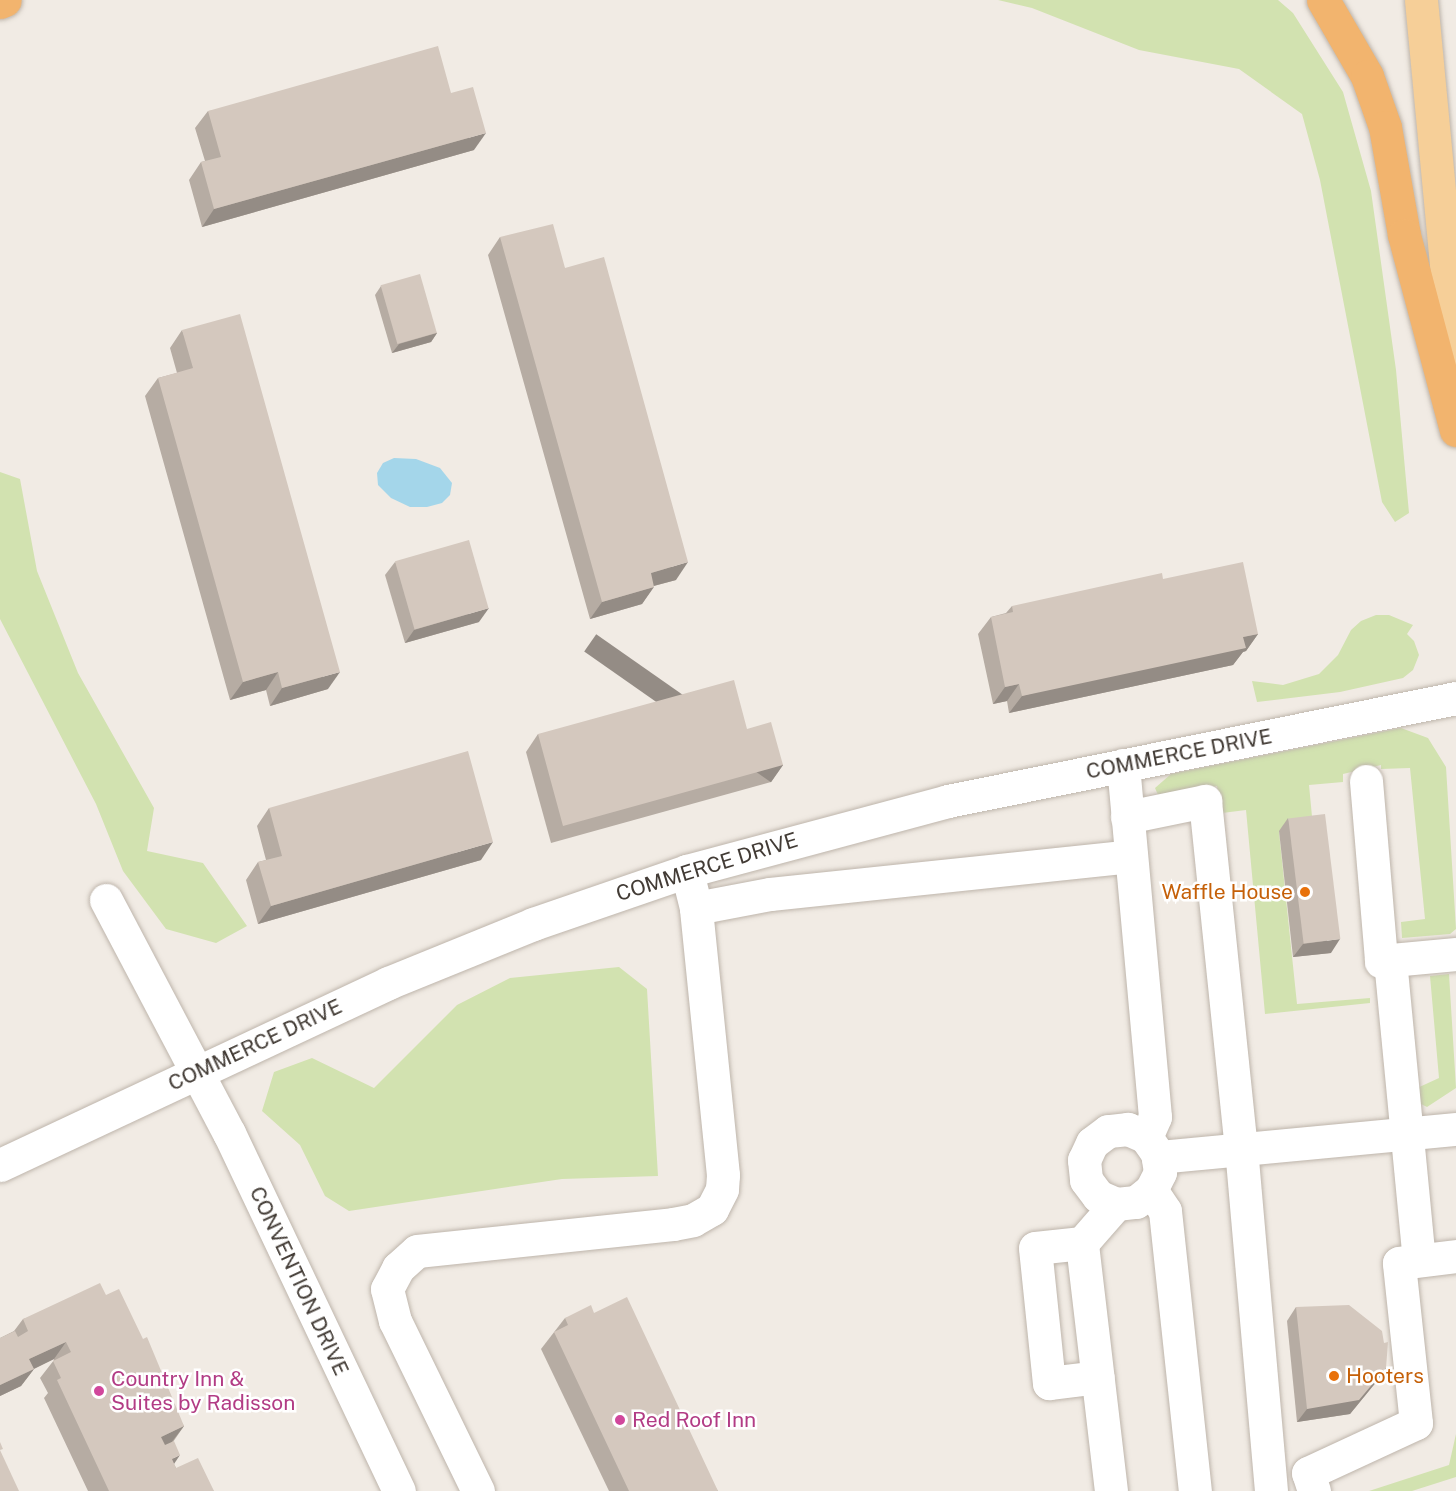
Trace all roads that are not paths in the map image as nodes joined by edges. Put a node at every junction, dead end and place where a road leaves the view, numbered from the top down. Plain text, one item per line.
1 (5, 0) edge
2 (1323, 0) edge
3 (1421, 0) edge
4 (0, 2) edge
5 (1456, 371) edge
6 (1456, 430) edge
7 (1456, 698) edge
8 (1123, 765) junction
9 (1366, 781) dead end
10 (1127, 817) junction
11 (1131, 856) junction
12 (687, 871) junction
13 (105, 900) dead end
14 (696, 908) junction
15 (1456, 954) edge
16 (1390, 960) junction
17 (197, 1072) junction
18 (1456, 1129) edge
19 (1405, 1132) junction
20 (1152, 1147) junction
21 (1241, 1148) junction
22 (0, 1165) edge
23 (1151, 1190) junction
24 (1116, 1204) junction
25 (1082, 1243) junction
26 (1456, 1256) edge
27 (1419, 1260) junction
28 (1098, 1377) junction
29 (1304, 1485) edge
30 (399, 1491) edge
31 (478, 1491) edge
32 (1111, 1491) edge
33 (1195, 1491) edge
34 (1271, 1491) edge

1 - 4 highway
2 - 6 highway
3 - 5 main road
7 - 8 street, COMMERCE DRIVE
8 - 10 street
8 - 12 street, COMMERCE DRIVE
9 - 16 street
10 - 11 street
10 - 21 street
11 - 14 street
11 - 20 street
12 - 14 street
12 - 17 street, COMMERCE DRIVE
13 - 17 street, CONVENTION DRIVE
14 - 31 street
15 - 16 street
16 - 19 street
17 - 22 street, COMMERCE DRIVE
17 - 30 street, CONVENTION DRIVE
18 - 19 street
19 - 21 street
19 - 27 street
20 - 21 street
20 - 23 street
20 - 24 street
21 - 34 street
23 - 24 street
23 - 33 street
24 - 25 street
25 - 28 street
25 - 28 street
26 - 27 street
27 - 29 street
28 - 32 street

